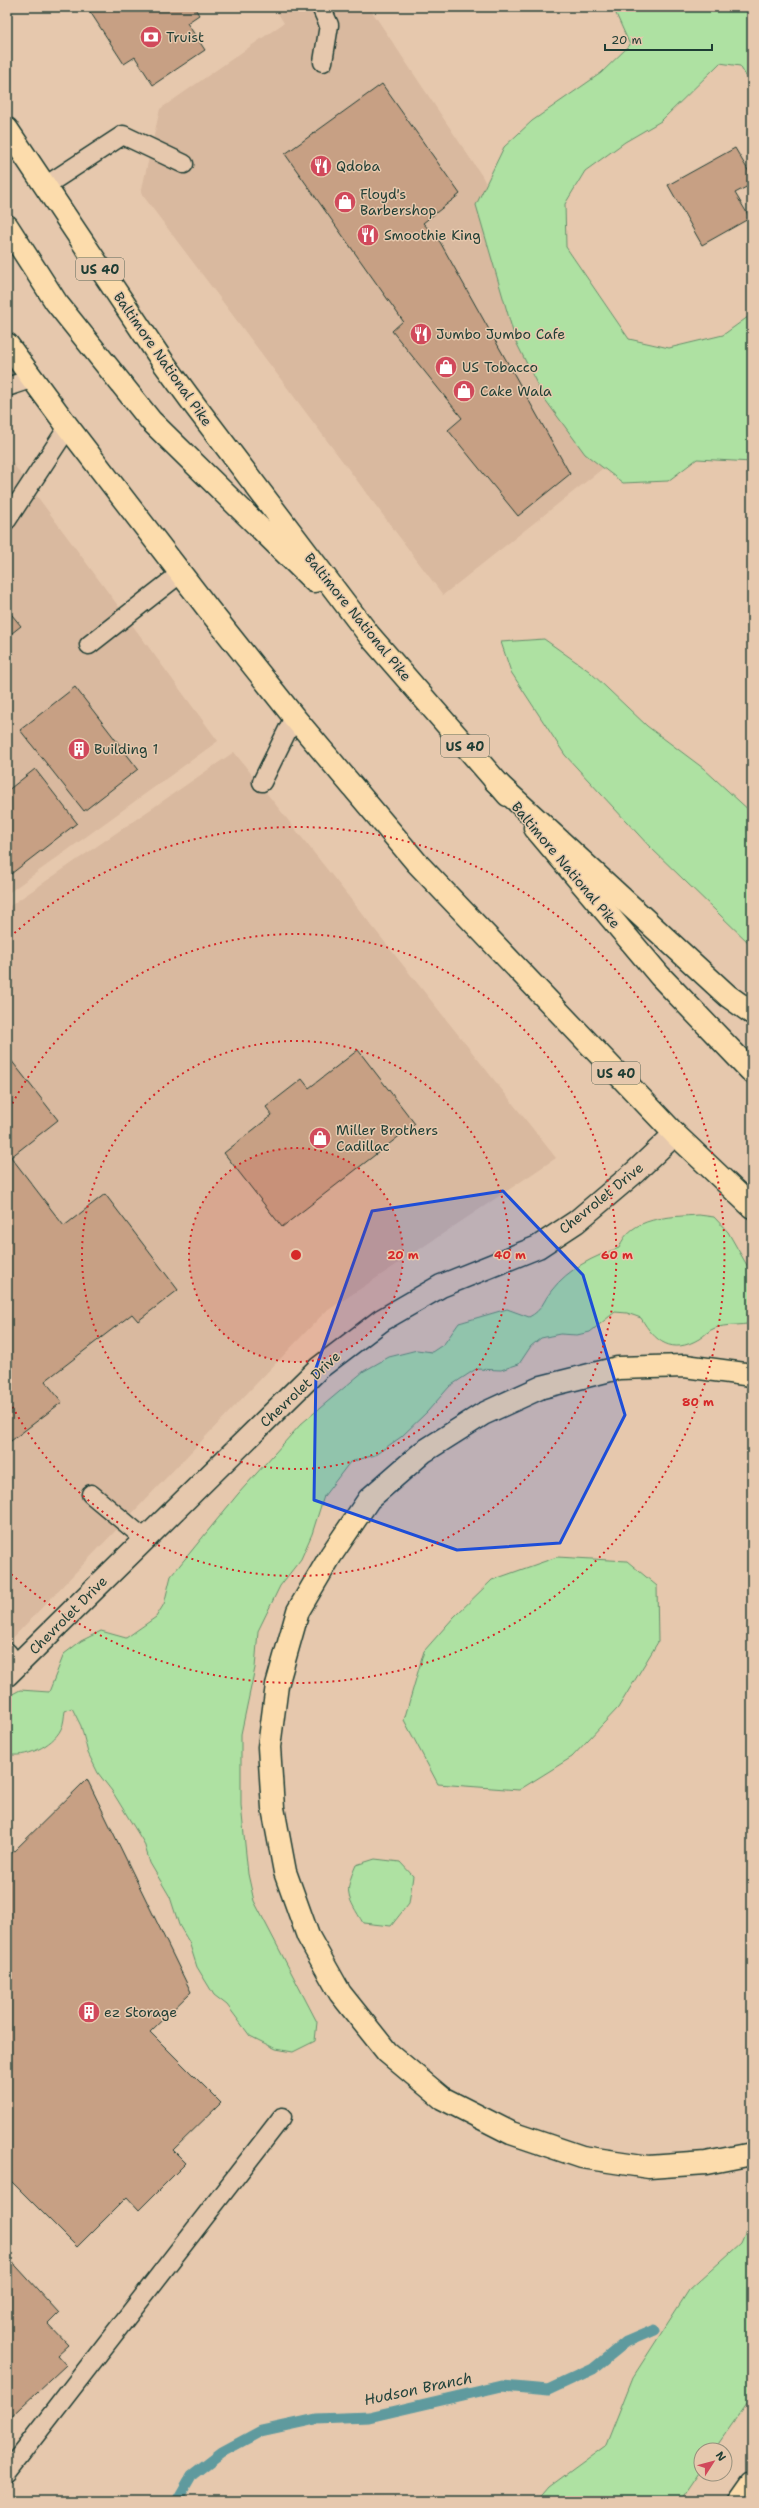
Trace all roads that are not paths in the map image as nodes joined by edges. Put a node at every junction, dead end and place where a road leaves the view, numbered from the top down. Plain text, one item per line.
1 (321, 7) edge
2 (323, 62) dead end
3 (7, 129) edge
4 (184, 164) dead end
5 (45, 186) junction
6 (7, 226) edge
7 (7, 344) edge
8 (31, 379) junction
9 (7, 387) edge
10 (68, 427) junction
11 (7, 520) edge
12 (181, 573) junction
13 (369, 635) junction
14 (89, 645) dead end
15 (294, 717) junction
16 (495, 781) junction
17 (262, 782) dead end
18 (752, 1014) edge
19 (752, 1072) edge
20 (674, 1134) junction
21 (752, 1207) edge
22 (752, 1375) edge
23 (91, 1494) dead end
24 (145, 1539) junction
25 (10, 1664) edge
26 (282, 2117) dead end
27 (752, 2154) edge
28 (7, 2472) edge
29 (752, 2484) edge
30 (740, 2501) edge

1 - 2 lane
3 - 5 main road, Baltimore National Pike / US 40
4 - 5 lane
5 - 13 main road, Baltimore National Pike / US 40
6 - 13 main road
7 - 8 main road, US 40
8 - 9 lane
8 - 10 main road, US 40
10 - 11 lane
10 - 12 main road, US 40
12 - 14 lane
12 - 15 main road, US 40
13 - 16 main road, Baltimore National Pike / US 40
15 - 17 lane
15 - 20 main road, US 40
16 - 18 main road
16 - 19 main road, Baltimore National Pike / US 40
20 - 21 main road, US 40
20 - 24 street, Chevrolet Drive
22 - 27 main road
23 - 24 lane
24 - 25 street, Chevrolet Drive
26 - 28 lane
29 - 30 main road

